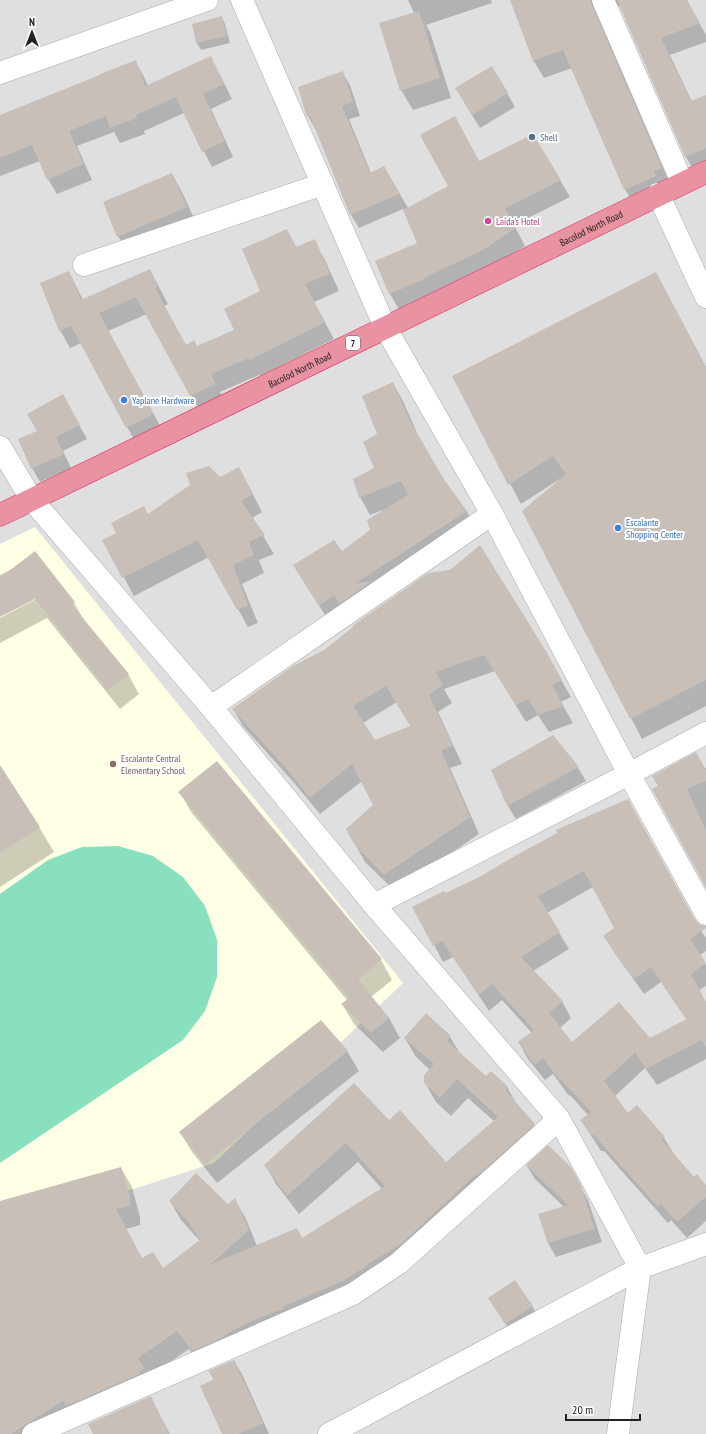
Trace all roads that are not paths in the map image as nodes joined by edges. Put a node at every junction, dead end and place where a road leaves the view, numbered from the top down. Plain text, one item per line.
1 (207, 0) edge
2 (242, 0) edge
3 (603, 0) edge
4 (0, 73) edge
5 (706, 172) edge
6 (682, 182) junction
7 (323, 184) junction
8 (658, 194) junction
9 (84, 265) dead end
10 (706, 297) edge
11 (385, 327) junction
12 (0, 447) edge
13 (32, 500) junction
14 (0, 514) edge
15 (492, 514) junction
16 (211, 706) junction
17 (706, 733) edge
18 (629, 774) junction
19 (374, 905) junction
20 (706, 914) edge
21 (559, 1119) junction
22 (706, 1244) edge
23 (640, 1268) junction
24 (33, 1434) edge
25 (329, 1434) edge
26 (618, 1434) edge

1 - 4 street
2 - 7 street
3 - 6 street
5 - 6 highway, Bacolod North Road / 7
6 - 8 highway, Bacolod North Road / 7
7 - 9 street
7 - 11 street
8 - 10 street
8 - 11 highway, Bacolod North Road / 7
11 - 13 highway, Bacolod North Road / 7
11 - 15 street
12 - 13 street
13 - 14 highway, Bacolod North Road / 7
13 - 16 street
15 - 16 street
15 - 18 street
16 - 19 street
17 - 18 street
18 - 19 street
18 - 20 street
19 - 21 street
21 - 23 street
21 - 24 street
22 - 23 street
23 - 25 street
23 - 26 street

